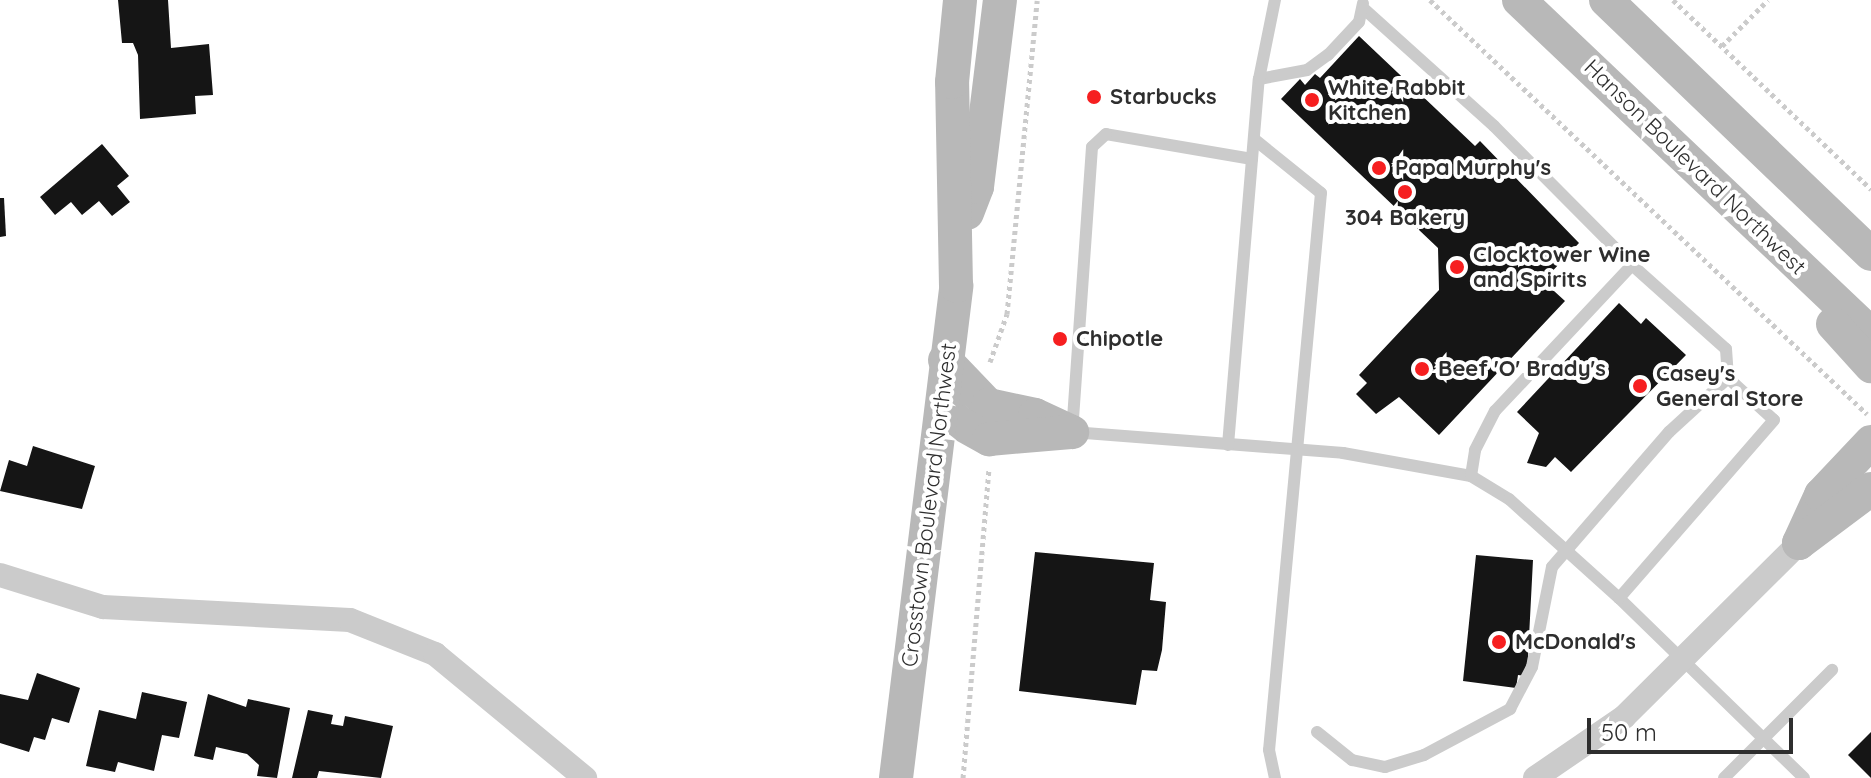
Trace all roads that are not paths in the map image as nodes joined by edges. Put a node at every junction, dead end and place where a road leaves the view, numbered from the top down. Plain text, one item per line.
1 (960, 0) edge
2 (1000, 0) edge
3 (1275, 0) edge
4 (1519, 0) edge
5 (1606, 0) edge
6 (1362, 4) edge
7 (1578, 56) junction
8 (1259, 79) junction
9 (1254, 139) junction
10 (1252, 159) junction
11 (959, 232) junction
12 (1871, 254) edge
13 (1632, 265) junction
14 (1871, 304) edge
15 (1871, 334) edge
16 (945, 360) junction
17 (1871, 366) edge
18 (1728, 378) junction
19 (943, 403) junction
20 (1072, 432) junction
21 (1871, 442) edge
22 (1228, 445) junction
23 (1296, 449) junction
24 (1471, 476) junction
25 (1871, 489) edge
26 (1799, 543) junction
27 (1564, 549) junction
28 (0, 575) edge
29 (1619, 598) junction
30 (1683, 658) junction
31 (1832, 670) dead end
32 (1317, 732) dead end
33 (1764, 738) junction
34 (585, 778) edge
35 (896, 778) edge
36 (1275, 778) edge
37 (1535, 778) edge
38 (1724, 778) edge
39 (1804, 778) edge

1 - 11 main road, Crosstown Boulevard Northwest
2 - 11 main road, Crosstown Boulevard Northwest
3 - 8 lane
4 - 7 main road, Hanson Boulevard Northwest
5 - 12 main road
6 - 8 lane
6 - 13 lane
7 - 14 main road
7 - 15 main road, Hanson Boulevard Northwest
7 - 17 main road
8 - 9 lane
9 - 10 lane
9 - 23 lane
10 - 20 lane
10 - 22 lane
11 - 16 main road, Crosstown Boulevard Northwest
13 - 18 lane
13 - 24 lane
16 - 19 main road, Crosstown Boulevard Northwest
16 - 20 main road
18 - 27 lane
18 - 29 lane
19 - 20 main road
19 - 35 main road, Crosstown Boulevard Northwest
20 - 22 lane
21 - 26 main road
22 - 23 lane
23 - 24 lane
23 - 36 lane
24 - 27 lane
25 - 26 main road
26 - 30 street
27 - 29 lane
27 - 32 lane
28 - 34 street
29 - 30 lane
30 - 33 lane
30 - 37 street
31 - 33 lane
33 - 38 lane
33 - 39 lane

